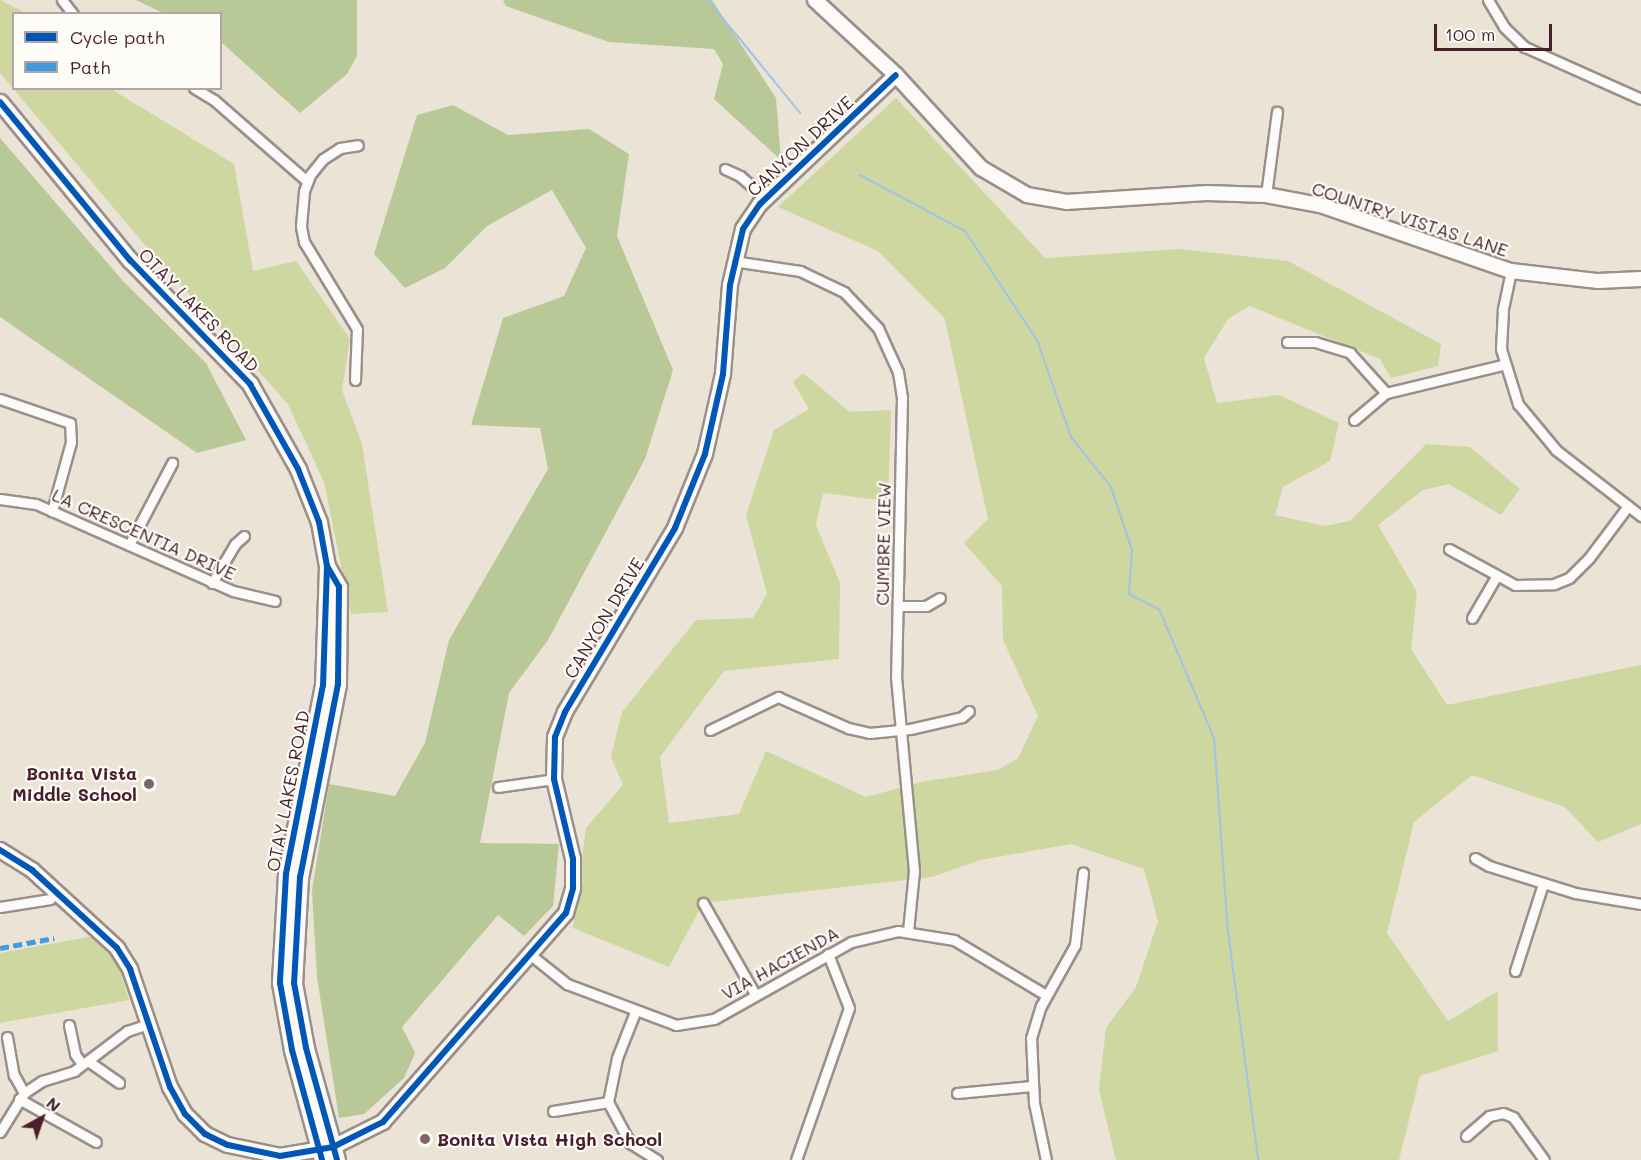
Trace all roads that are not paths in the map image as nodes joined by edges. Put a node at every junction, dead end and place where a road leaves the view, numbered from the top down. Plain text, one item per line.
1 (62, 0) edge
2 (815, 0) edge
3 (1488, 0) edge
4 (71, 12) edge
5 (896, 75) junction
6 (197, 90) edge
7 (1641, 99) edge
8 (0, 102) edge
9 (1277, 112) dead end
10 (358, 145) dead end
11 (726, 169) dead end
12 (307, 181) junction
13 (1266, 195) junction
14 (766, 199) junction
15 (733, 261) junction
16 (1511, 271) junction
17 (1641, 279) edge
18 (1287, 342) dead end
19 (1503, 365) junction
20 (356, 380) dead end
21 (1386, 393) junction
22 (0, 399) edge
23 (1354, 420) dead end
24 (172, 463) dead end
25 (0, 499) edge
26 (1628, 506) junction
27 (52, 511) junction
28 (1641, 516) edge
29 (244, 536) dead end
30 (129, 545) junction
31 (1449, 549) dead end
32 (1496, 578) junction
33 (212, 583) junction
34 (940, 598) dead end
35 (275, 601) dead end
36 (898, 606) junction
37 (1472, 618) dead end
38 (969, 711) dead end
39 (710, 730) dead end
40 (900, 730) junction
41 (554, 779) junction
42 (498, 787) dead end
43 (1, 852) edge
44 (1475, 858) dead end
45 (1083, 872) dead end
46 (1543, 884) junction
47 (50, 899) dead end
48 (703, 903) dead end
49 (1641, 904) edge
50 (0, 907) edge
51 (908, 931) junction
52 (828, 954) junction
53 (532, 956) junction
54 (1515, 971) dead end
55 (755, 994) junction
56 (1046, 995) junction
57 (635, 1012) junction
58 (148, 1024) junction
59 (69, 1025) dead end
60 (7, 1036) dead end
61 (85, 1063) junction
62 (119, 1083) dead end
63 (1032, 1086) junction
64 (957, 1093) dead end
65 (21, 1096) junction
66 (608, 1102) junction
67 (553, 1111) dead end
68 (0, 1132) edge
69 (1466, 1136) dead end
70 (96, 1142) dead end
71 (328, 1154) edge
72 (657, 1160) edge
73 (796, 1160) edge
74 (1046, 1160) edge
75 (1544, 1160) edge

1 - 4 street
2 - 5 street, COUNTRY VISTAS LANE
3 - 7 street
5 - 13 street, COUNTRY VISTAS LANE
5 - 14 street, CANYON DRIVE
6 - 12 street
8 - 71 main road, OTAY LAKES ROAD
9 - 13 street
10 - 12 street
11 - 14 street
12 - 20 street
13 - 16 street, COUNTRY VISTAS LANE
14 - 15 street, CANYON DRIVE
15 - 36 street, CUMBRE VIEW
15 - 41 street, CANYON DRIVE
16 - 17 street, COUNTRY VISTAS LANE
16 - 19 street
18 - 21 street
19 - 21 street
19 - 26 street
21 - 23 street
22 - 27 street
24 - 30 street
25 - 27 street, LA CRESCENTIA DRIVE
26 - 28 street
26 - 32 street
27 - 30 street, LA CRESCENTIA DRIVE
29 - 33 street
30 - 33 street, LA CRESCENTIA DRIVE
31 - 32 street
32 - 37 street
33 - 35 street, LA CRESCENTIA DRIVE
34 - 36 street
36 - 40 street, CUMBRE VIEW
38 - 40 street
39 - 40 street
40 - 51 street, CUMBRE VIEW
41 - 42 street
41 - 53 street, CANYON DRIVE
43 - 58 street
44 - 46 street
45 - 56 street
46 - 49 street
46 - 54 street
47 - 50 street
48 - 55 street
51 - 52 street, VIA HACIENDA
51 - 56 street, VIA HACIENDA
52 - 55 street, VIA HACIENDA
52 - 73 street
53 - 57 street, VIA HACIENDA
53 - 71 street, CANYON DRIVE
55 - 57 street, VIA HACIENDA
56 - 63 street
57 - 66 street
58 - 61 street
58 - 71 street
59 - 61 street
60 - 65 street
61 - 62 street
61 - 65 street
63 - 64 street
63 - 74 street
65 - 68 street
65 - 70 street
66 - 67 street
66 - 72 street
69 - 75 street

